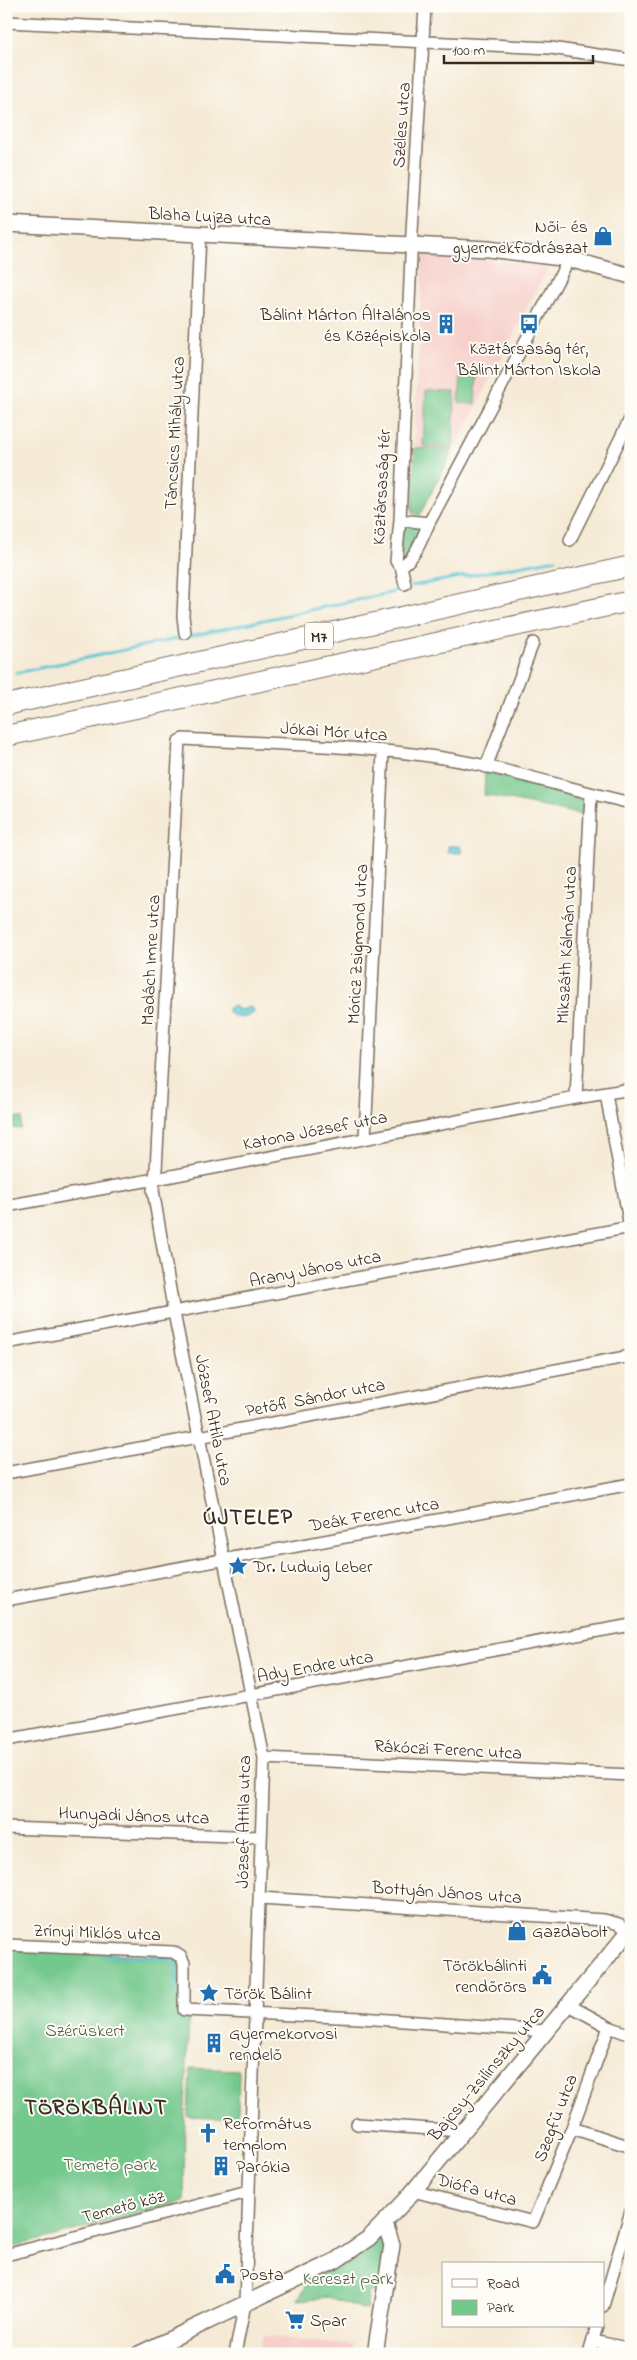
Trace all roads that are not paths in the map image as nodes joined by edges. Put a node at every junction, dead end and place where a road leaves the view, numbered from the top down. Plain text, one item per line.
1 (425, 6) edge
2 (6, 22) edge
3 (424, 41) junction
4 (631, 60) edge
5 (6, 224) edge
6 (200, 234) junction
7 (412, 245) junction
8 (569, 260) junction
9 (631, 276) edge
10 (631, 417) edge
11 (400, 520) junction
12 (429, 523) junction
13 (570, 540) dead end
14 (401, 566) junction
15 (631, 566) edge
16 (405, 584) dead end
17 (631, 601) edge
18 (184, 633) dead end
19 (533, 643) dead end
20 (6, 705) edge
21 (6, 736) edge
22 (179, 741) joint
23 (383, 751) junction
24 (486, 767) junction
25 (591, 794) junction
26 (631, 803) edge
27 (631, 1090) edge
28 (606, 1094) junction
29 (576, 1098) junction
30 (365, 1138) junction
31 (154, 1180) junction
32 (6, 1206) edge
33 (631, 1227) edge
34 (174, 1312) junction
35 (6, 1343) edge
36 (631, 1356) edge
37 (200, 1437) junction
38 (6, 1473) edge
39 (631, 1484) edge
40 (224, 1559) junction
41 (6, 1600) edge
42 (631, 1625) edge
43 (252, 1695) junction
44 (6, 1740) edge
45 (264, 1758) junction
46 (631, 1775) edge
47 (6, 1828) edge
48 (261, 1837) junction
49 (260, 1898) junction
50 (630, 1930) edge
51 (6, 1946) edge
52 (567, 2004) junction
53 (255, 2012) junction
54 (609, 2027) junction
55 (545, 2030) junction
56 (631, 2035) edge
57 (358, 2124) dead end
58 (572, 2128) junction
59 (461, 2131) junction
60 (631, 2147) edge
61 (413, 2191) junction
62 (248, 2192) junction
63 (631, 2211) edge
64 (533, 2222) joint
65 (385, 2223) junction
66 (6, 2255) edge
67 (604, 2303) edge
68 (245, 2304) junction
69 (596, 2328) edge
70 (593, 2341) junction
71 (631, 2349) edge
72 (139, 2354) edge
73 (234, 2354) edge
74 (375, 2354) edge
75 (589, 2354) edge

1 - 3 street, Széles utca
2 - 3 street
3 - 4 street
3 - 7 street, Széles utca
5 - 6 street, Blaha Lujza utca
6 - 7 street, Blaha Lujza utca
6 - 18 street, Táncsics Mihály utca
7 - 8 street
7 - 11 street, Köztársaság tér
8 - 9 street
8 - 12 street, Köztársaság tér
10 - 13 street
11 - 12 street
11 - 14 street, Köztársaság tér
12 - 14 street, Köztársaság tér
14 - 16 street
15 - 20 highway, M7
17 - 21 highway, M7
19 - 24 street
22 - 23 street, Jókai Mór utca
22 - 31 street, Madách Imre utca
23 - 24 street, Jókai Mór utca
23 - 30 street, Móricz Zsigmond utca
24 - 25 street, Jókai Mór utca
25 - 26 street, Jókai Mór utca
25 - 29 street, Mikszáth Kálmán utca
27 - 28 street, Katona József utca
28 - 29 street, Katona József utca
28 - 33 street
29 - 30 street, Katona József utca
30 - 31 street, Katona József utca
31 - 32 street, Katona József utca
31 - 34 street, József Attila utca
33 - 34 street, Arany János utca
34 - 35 street, Arany János utca
34 - 37 street, József Attila utca
36 - 37 street, Petőfi Sándor utca
37 - 38 street, Petőfi Sándor utca
37 - 40 street, József Attila utca
39 - 40 street, Deák Ferenc utca
40 - 41 street, Deák Ferenc utca
40 - 43 street, József Attila utca
42 - 43 street, Ady Endre utca
43 - 44 street, Ady Endre utca
43 - 45 street, József Attila utca
45 - 46 street, Rákóczi Ferenc utca
45 - 48 street, József Attila utca
47 - 48 street, Hunyadi János utca
48 - 49 street, József Attila utca
49 - 50 street, Bottyán János utca
49 - 53 street, József Attila utca
50 - 52 street, Bajcsy-Zsilinszky utca
51 - 53 street, Zrínyi Miklós utca
52 - 54 street
52 - 55 street, Bajcsy-Zsilinszky utca
53 - 55 street
53 - 62 street, József Attila utca
54 - 56 street
54 - 58 street, Szegfű utca
55 - 59 street, Bajcsy-Zsilinszky utca
57 - 59 street
58 - 60 street
58 - 64 street, Szegfű utca
59 - 61 street, Bajcsy-Zsilinszky utca
61 - 64 street, Diófa utca
61 - 65 street, Bajcsy-Zsilinszky utca
62 - 66 street, Temető köz
62 - 68 street, József Attila utca
63 - 67 street
65 - 68 street, Bajcsy-Zsilinszky utca
65 - 74 street
68 - 72 street, Bajcsy-Zsilinszky utca
68 - 73 street, József Attila utca
69 - 70 street
70 - 71 street
70 - 75 street

